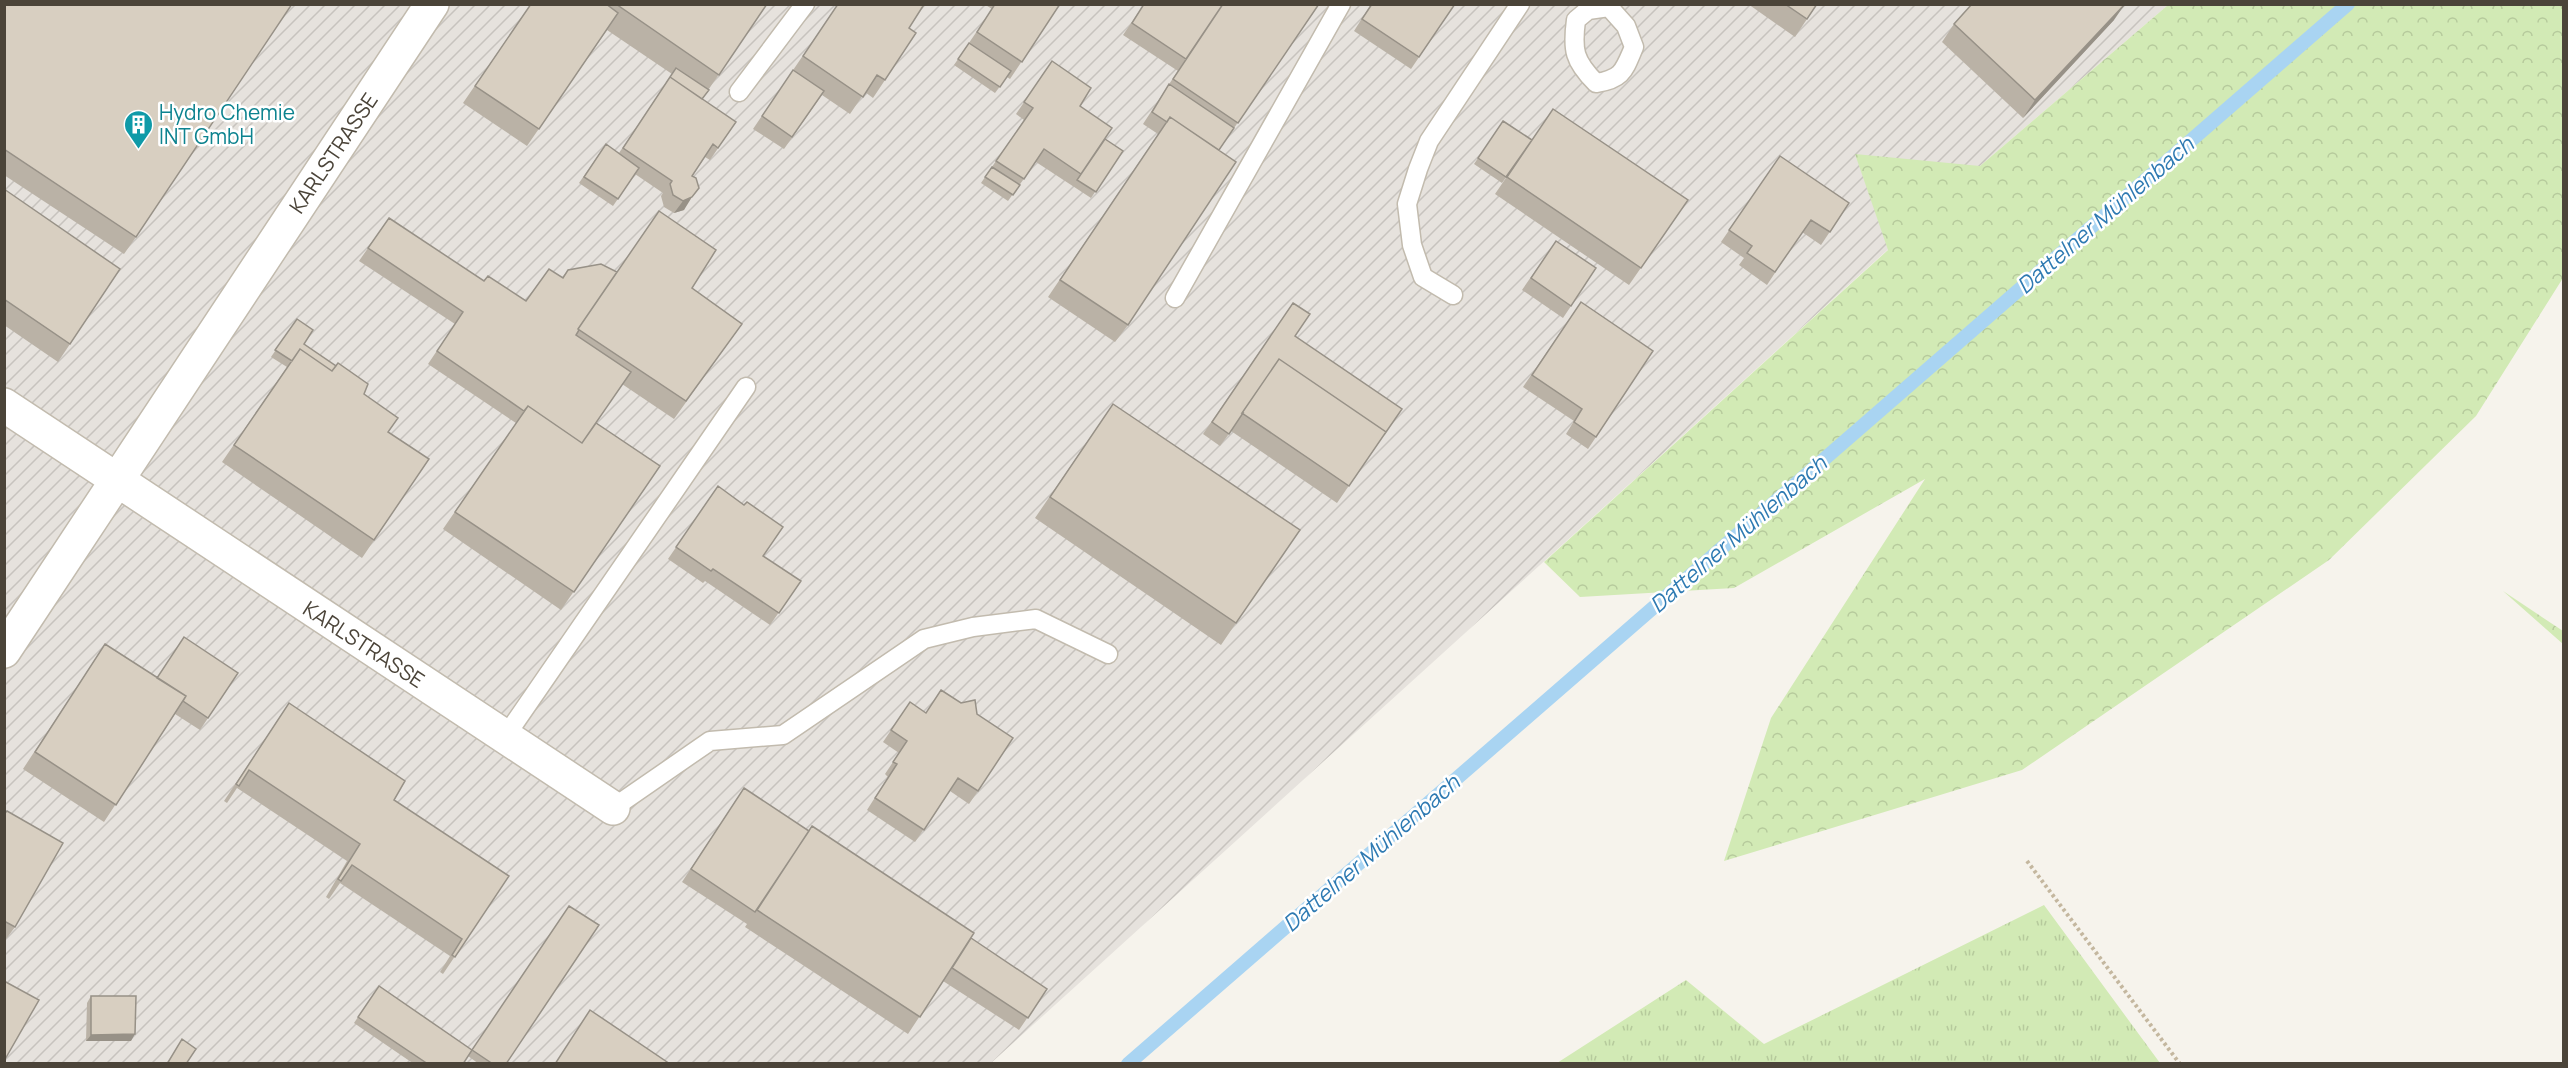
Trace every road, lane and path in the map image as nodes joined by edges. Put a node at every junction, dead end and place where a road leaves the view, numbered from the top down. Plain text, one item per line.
1 (432, 4) edge
2 (805, 4) edge
3 (1341, 4) edge
4 (1520, 4) edge
5 (739, 92) dead end
6 (1453, 295) dead end
7 (1174, 298) dead end
8 (746, 387) dead end
9 (4, 405) edge
10 (115, 481) junction
11 (4, 651) edge
12 (1108, 654) dead end
13 (505, 737) junction
14 (613, 808) joint
15 (2027, 861) dead end
16 (2180, 1064) edge

1 - 10 street, KARLSTRASSE
2 - 5 lane
3 - 7 lane
4 - 6 lane
8 - 13 lane
9 - 10 street, KARLSTRASSE
10 - 11 street, KARLSTRASSE
10 - 13 street, KARLSTRASSE
12 - 14 lane
13 - 14 street, KARLSTRASSE
15 - 16 path

